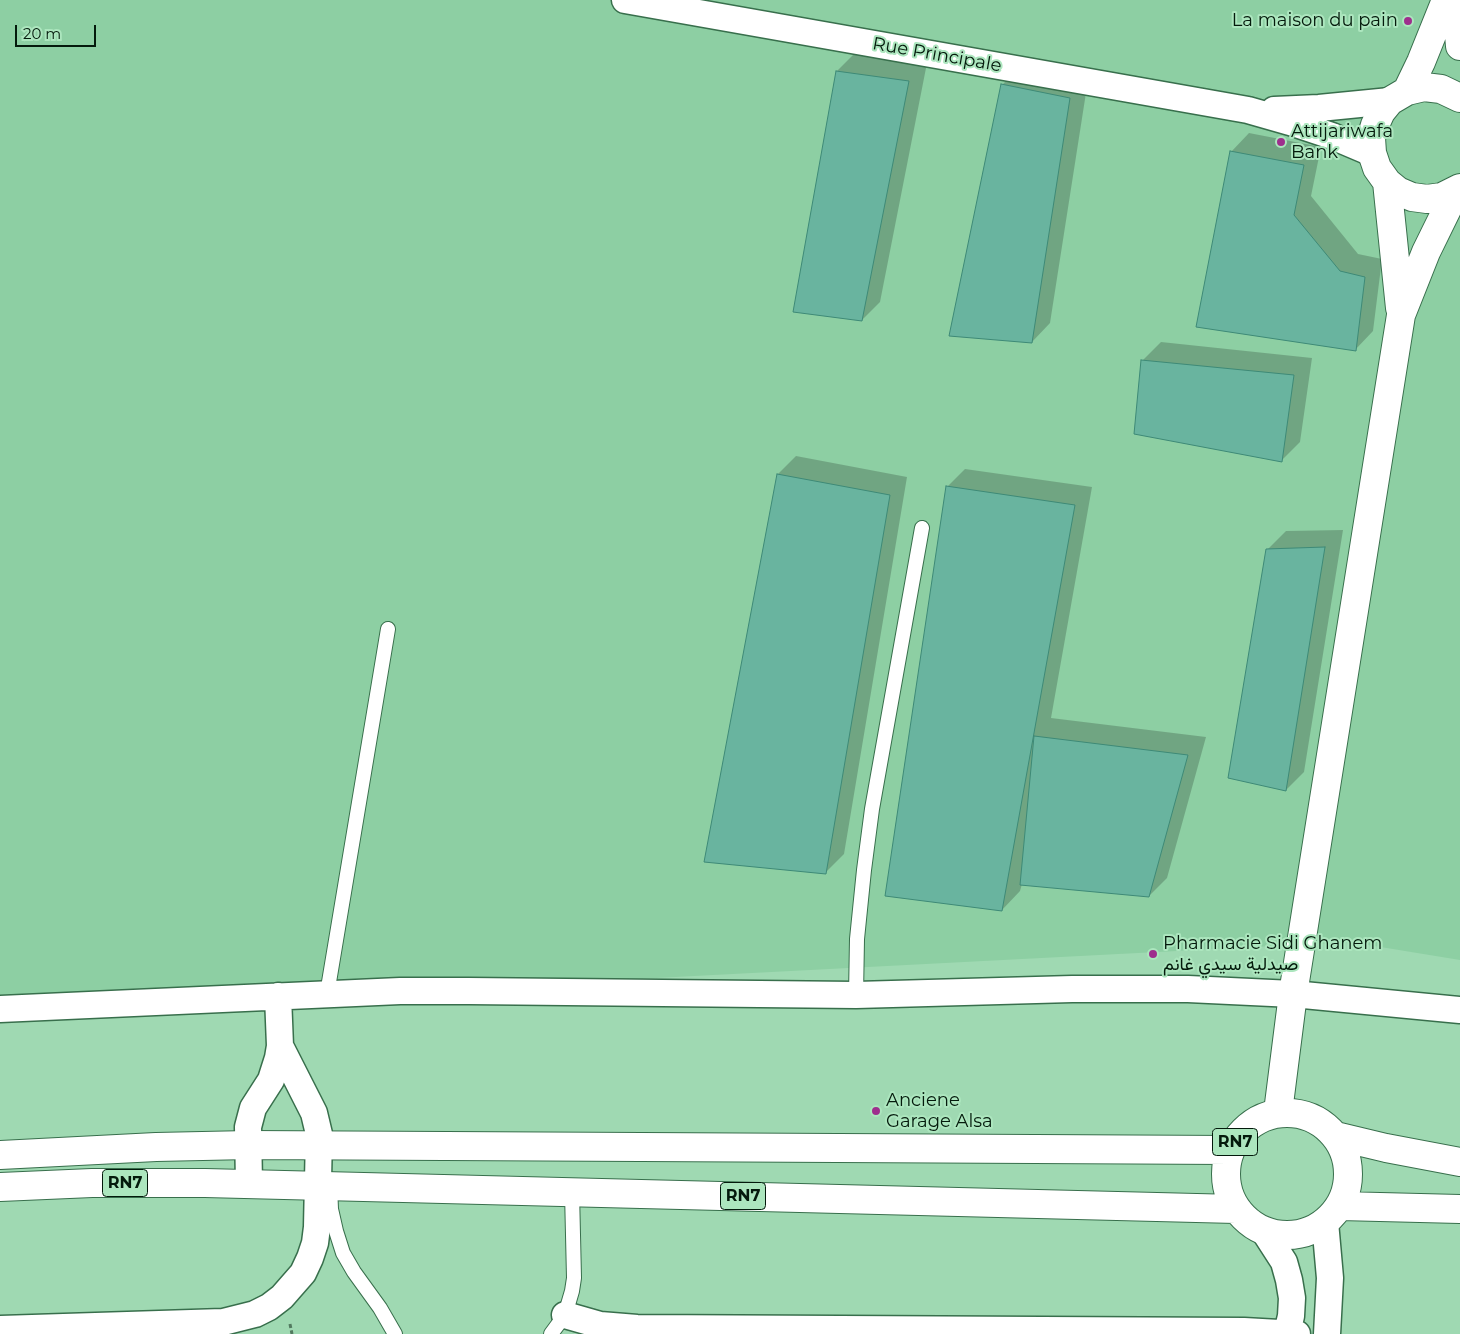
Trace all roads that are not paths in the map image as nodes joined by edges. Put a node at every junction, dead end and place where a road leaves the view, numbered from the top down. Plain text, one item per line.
1 (625, 0) edge
2 (1446, 0) edge
3 (1456, 0) edge
4 (1460, 46) edge
5 (1399, 96) junction
6 (1460, 98) edge
7 (1248, 110) junction
8 (1372, 153) junction
9 (1387, 182) junction
10 (1458, 190) edge
11 (1401, 315) junction
12 (922, 528) dead end
13 (388, 629) dead end
14 (327, 994) junction
15 (1293, 994) junction
16 (856, 995) junction
17 (278, 996) junction
18 (0, 1008) edge
19 (1460, 1010) edge
20 (280, 1046) junction
21 (1278, 1112) junction
22 (1336, 1136) junction
23 (249, 1145) junction
24 (318, 1145) junction
25 (1230, 1150) junction
26 (0, 1155) edge
27 (1460, 1162) edge
28 (249, 1184) junction
29 (324, 1186) junction
30 (0, 1187) edge
31 (572, 1192) junction
32 (1236, 1208) junction
33 (1460, 1208) edge
34 (1332, 1214) junction
35 (1264, 1231) junction
36 (558, 1324) edge
37 (0, 1329) edge
38 (1286, 1333) edge
39 (394, 1334) edge
40 (1298, 1334) edge
41 (1327, 1334) edge

1 - 7 street, Rue Principale
2 - 5 main road
3 - 4 main road
5 - 6 main road
5 - 7 street
5 - 8 main road
7 - 8 street
8 - 9 main road
9 - 10 main road
9 - 11 main road
10 - 11 main road
11 - 15 main road
12 - 16 lane
13 - 14 lane
14 - 16 street
14 - 17 street
15 - 16 street
15 - 19 street
15 - 21 main road
17 - 18 street
17 - 20 street
20 - 23 street
20 - 24 street
21 - 22 main road, RN7
21 - 25 main road, RN7
22 - 27 main road, RN7
22 - 34 main road, RN7
23 - 24 main road, RN7
23 - 26 main road, RN7
23 - 28 street
24 - 25 main road, RN7
24 - 29 street
25 - 32 main road, RN7
28 - 29 main road, RN7
28 - 30 main road, RN7
29 - 31 main road, RN7
29 - 37 street
29 - 39 lane
31 - 32 main road, RN7
31 - 36 lane
32 - 35 main road, RN7
33 - 34 main road, RN7
34 - 35 main road, RN7
34 - 41 street
35 - 38 street
36 - 38 street
38 - 40 street

